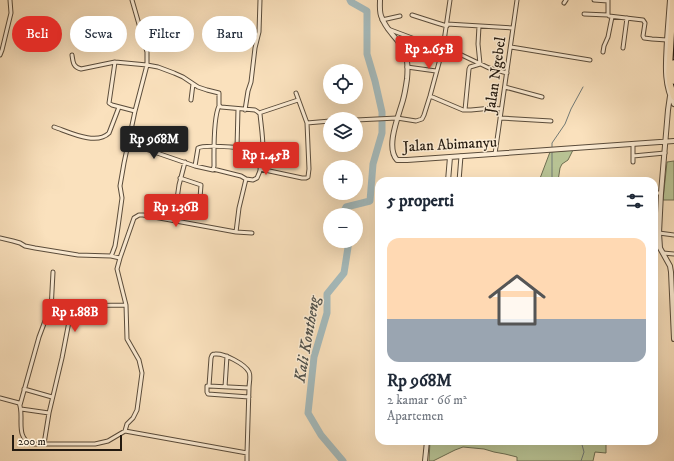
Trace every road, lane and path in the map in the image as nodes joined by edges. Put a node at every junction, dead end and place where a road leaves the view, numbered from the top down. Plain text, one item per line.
1 (10, 0) edge
2 (132, 0) edge
3 (260, 0) edge
4 (380, 0) edge
5 (450, 0) edge
6 (517, 0) edge
7 (594, 0) edge
8 (670, 0) edge
9 (673, 0) edge
10 (608, 1) edge
11 (584, 14) dead end
12 (412, 15) dead end
13 (400, 16) dead end
14 (608, 16) junction
15 (612, 17) junction
16 (626, 18) junction
17 (382, 20) junction
18 (447, 25) junction
19 (479, 26) junction
20 (513, 28) junction
21 (388, 29) junction
22 (667, 40) junction
23 (511, 47) junction
24 (443, 48) junction
25 (623, 48) dead end
26 (603, 52) dead end
27 (0, 54) edge
28 (72, 55) dead end
29 (590, 60) dead end
30 (115, 62) junction
31 (674, 63) edge
32 (480, 64) junction
33 (147, 65) junction
34 (408, 67) junction
35 (436, 71) junction
36 (507, 73) junction
37 (674, 81) edge
38 (192, 84) junction
39 (505, 87) junction
40 (296, 93) dead end
41 (430, 96) junction
42 (672, 96) edge
43 (542, 97) dead end
44 (190, 100) dead end
45 (298, 100) junction
46 (674, 104) edge
47 (119, 106) junction
48 (219, 106) junction
49 (238, 109) junction
50 (501, 109) junction
51 (245, 110) junction
52 (465, 110) junction
53 (135, 111) junction
54 (259, 113) junction
55 (397, 118) junction
56 (500, 118) junction
57 (363, 120) edge
58 (551, 121) dead end
59 (323, 122) edge
60 (307, 123) junction
61 (54, 127) dead end
62 (674, 141) edge
63 (665, 142) junction
64 (128, 144) junction
65 (633, 144) junction
66 (214, 146) junction
67 (237, 148) junction
68 (263, 150) junction
69 (665, 153) junction
70 (495, 154) junction
71 (460, 156) junction
72 (633, 156) junction
73 (450, 157) junction
74 (185, 162) junction
75 (632, 162) dead end
76 (195, 166) junction
77 (213, 169) junction
78 (260, 169) junction
79 (448, 177) edge
80 (459, 177) edge
81 (180, 178) junction
82 (246, 179) junction
83 (661, 193) joint
84 (203, 207) dead end
85 (174, 220) junction
86 (236, 232) junction
87 (252, 233) dead end
88 (659, 233) junction
89 (674, 235) edge
90 (0, 238) edge
91 (663, 253) junction
92 (674, 254) edge
93 (111, 256) junction
94 (120, 258) junction
95 (53, 272) dead end
96 (673, 281) edge
97 (126, 305) junction
98 (674, 305) edge
99 (72, 306) junction
100 (51, 310) junction
101 (674, 338) edge
102 (227, 356) junction
103 (209, 386) junction
104 (225, 387) junction
105 (249, 388) junction
106 (24, 389) junction
107 (52, 397) junction
108 (249, 397) junction
109 (0, 398) edge
110 (20, 407) junction
111 (49, 414) junction
112 (125, 431) junction
113 (44, 444) junction
114 (426, 445) edge
115 (246, 453) junction
116 (247, 461) edge
117 (425, 461) edge

1 - 27 street
2 - 33 street
3 - 51 street
4 - 17 street, Jalan Abimanyu
5 - 18 street
6 - 20 street, Jalan Ngebel
7 - 10 street
8 - 22 street
9 - 42 highway
10 - 14 street
11 - 14 street
12 - 18 street
13 - 17 street
14 - 15 street
15 - 16 street
15 - 26 street
16 - 22 street
16 - 25 street
17 - 21 street, Jalan Abimanyu
18 - 19 street
18 - 24 street
19 - 20 street
19 - 32 street
20 - 23 street, Jalan Ngebel
21 - 24 street
21 - 34 street, Jalan Abimanyu
22 - 42 street
23 - 29 street
23 - 36 street, Jalan Ngebel
24 - 32 street
24 - 35 street
28 - 30 street
30 - 33 street
30 - 47 street
31 - 37 highway
32 - 36 street
32 - 52 street
33 - 38 street
33 - 53 street
34 - 35 street
34 - 55 street, Jalan Abimanyu
35 - 41 street
36 - 39 street, Jalan Ngebel
38 - 44 street
38 - 48 street
39 - 43 street
39 - 50 street, Jalan Ngebel
40 - 45 street
41 - 52 street
41 - 55 street
42 - 46 street
42 - 63 street
45 - 54 street
45 - 60 street
47 - 53 street
47 - 61 street
48 - 49 street
48 - 66 street
49 - 51 street
49 - 67 street
50 - 52 street
50 - 56 street, Jalan Ngebel
51 - 54 street
53 - 64 street
54 - 68 street
55 - 57 street
55 - 73 street, Jalan Abimanyu
56 - 58 street
56 - 70 street, Jalan Ngebel
59 - 60 street
60 - 78 street
62 - 63 street, Jalan Abimanyu
63 - 65 street, Jalan Abimanyu
63 - 69 street
64 - 74 street
64 - 93 street
65 - 70 street, Jalan Abimanyu
65 - 72 street
66 - 67 street
66 - 76 street
66 - 77 street
67 - 68 street
68 - 78 street
69 - 72 street
69 - 83 street
70 - 71 street, Jalan Abimanyu
71 - 73 street, Jalan Abimanyu
71 - 80 street
72 - 75 street
73 - 79 street
74 - 76 street
74 - 81 street
76 - 77 street
77 - 82 street
78 - 82 street
81 - 84 street
81 - 85 street
82 - 86 street
83 - 88 street
85 - 86 street
85 - 94 street
86 - 87 street
88 - 89 street
88 - 91 street
90 - 93 street
91 - 92 street
91 - 96 street
93 - 94 street
94 - 97 street
95 - 100 street
96 - 98 street
97 - 99 street
97 - 112 street
98 - 101 street
99 - 100 street
99 - 107 street
100 - 106 street
102 - 103 street
102 - 104 street
102 - 105 street
103 - 104 street
103 - 108 street
104 - 105 street
105 - 108 street
106 - 107 street
106 - 110 street
107 - 111 street
108 - 115 street
109 - 110 street
110 - 111 street
110 - 113 street
111 - 113 street
112 - 113 street
112 - 115 street
114 - 117 street
115 - 116 street

